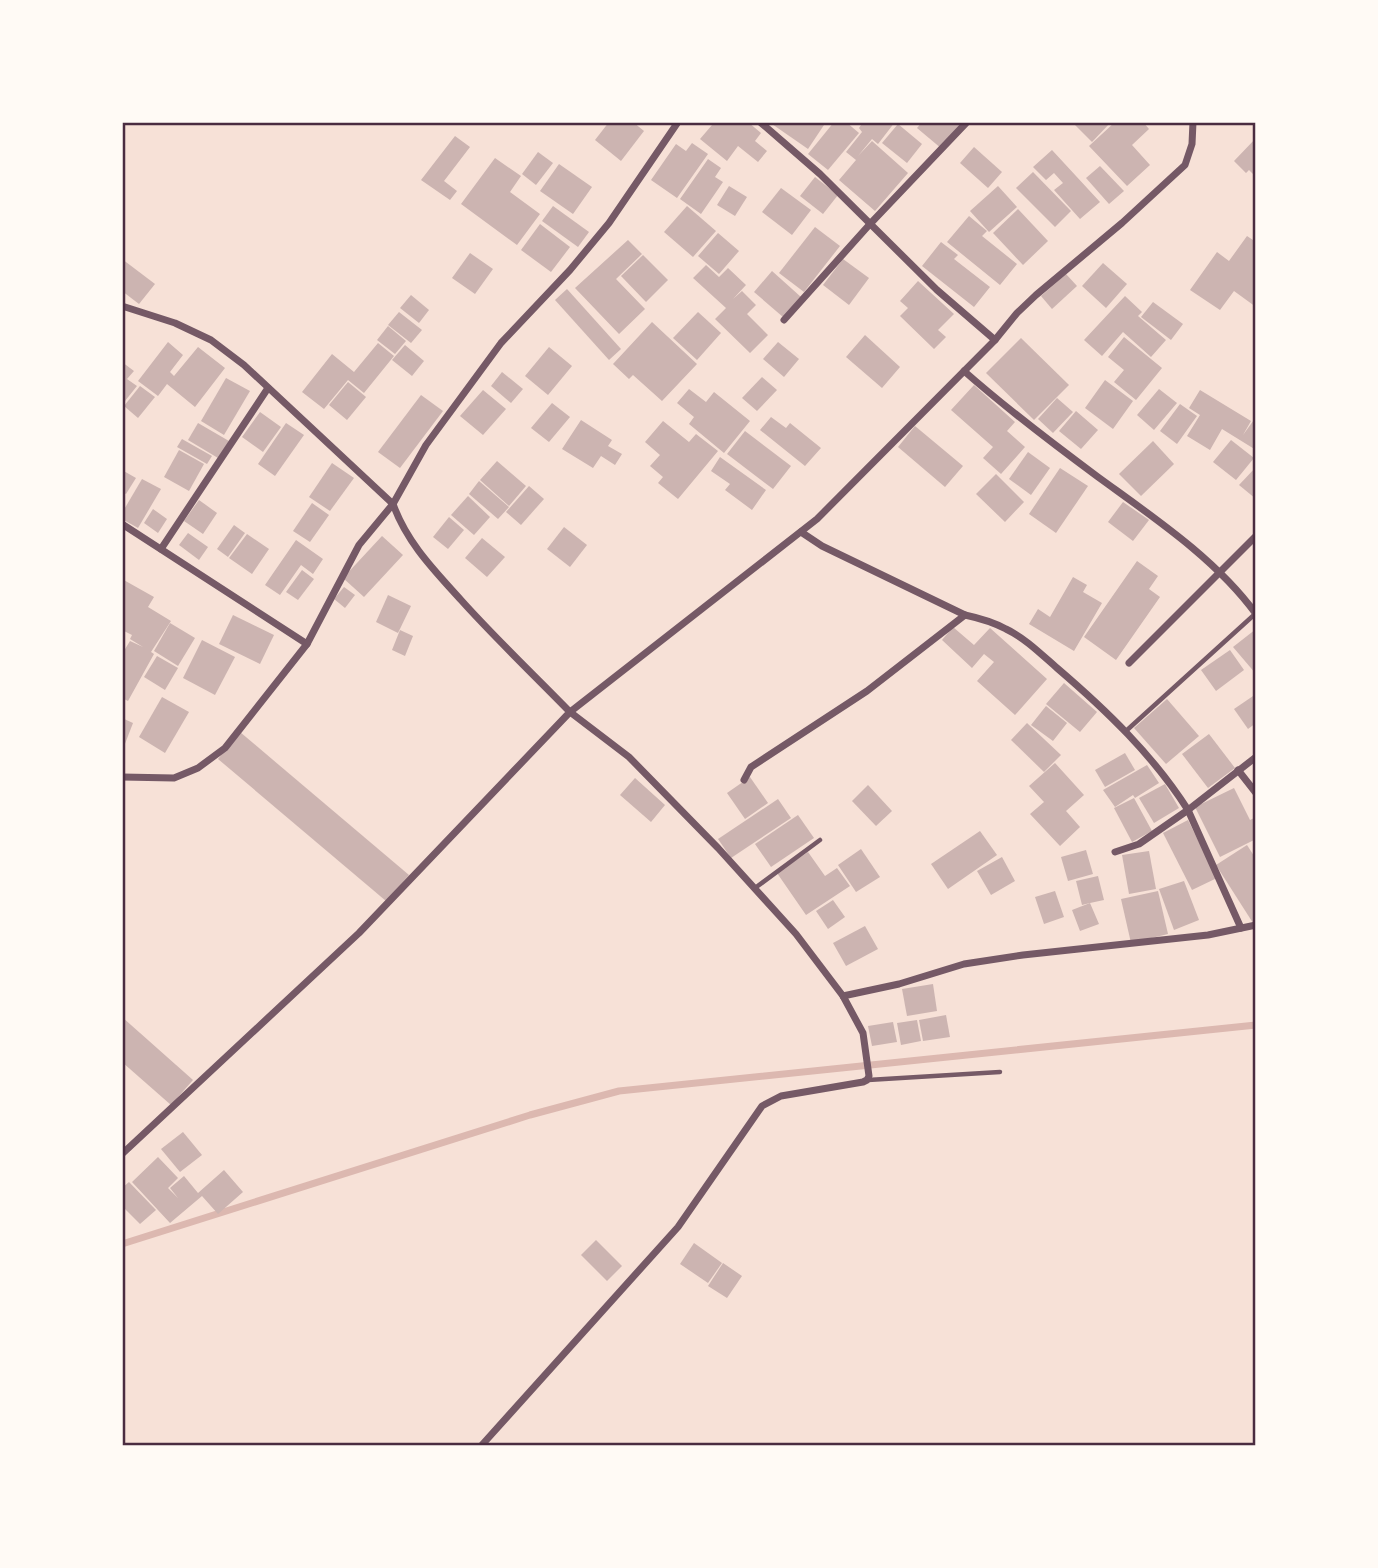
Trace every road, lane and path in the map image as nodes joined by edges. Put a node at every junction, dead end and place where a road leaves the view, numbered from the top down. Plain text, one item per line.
1 (678, 122) edge
2 (760, 122) edge
3 (967, 122) edge
4 (1193, 122) edge
5 (870, 224) junction
6 (122, 306) edge
7 (784, 320) dead end
8 (995, 340) junction
9 (964, 371) junction
10 (268, 387) junction
11 (393, 504) junction
12 (122, 524) edge
13 (801, 532) junction
14 (1255, 536) edge
15 (161, 549) junction
16 (1219, 574) junction
17 (1255, 614) edge
18 (965, 615) junction
19 (307, 644) junction
20 (1129, 663) dead end
21 (570, 712) junction
22 (1126, 731) junction
23 (1255, 757) edge
24 (1238, 770) junction
25 (122, 777) edge
26 (744, 780) dead end
27 (1255, 793) edge
28 (1188, 810) junction
29 (820, 840) dead end
30 (1115, 852) dead end
31 (754, 888) junction
32 (1255, 925) edge
33 (1241, 928) junction
34 (843, 996) junction
35 (1000, 1072) dead end
36 (868, 1078) junction
37 (122, 1154) edge
38 (481, 1446) edge

1 - 11 street
2 - 5 street
3 - 5 street
4 - 8 street
5 - 7 street
5 - 8 street
6 - 10 street
8 - 9 street
9 - 13 street
9 - 16 street
10 - 11 street
10 - 15 street
11 - 19 street
11 - 21 street
12 - 15 street
13 - 18 street
13 - 21 street
14 - 16 street
15 - 19 street
16 - 17 street
16 - 20 street
17 - 22 lane
18 - 22 street
18 - 26 street
19 - 25 street
21 - 31 street
21 - 37 street
22 - 28 street
23 - 24 street
24 - 27 street
24 - 28 street
28 - 30 street
28 - 33 street
29 - 31 lane
31 - 34 street
32 - 33 street
33 - 34 street
34 - 36 street
35 - 36 lane
36 - 38 street

